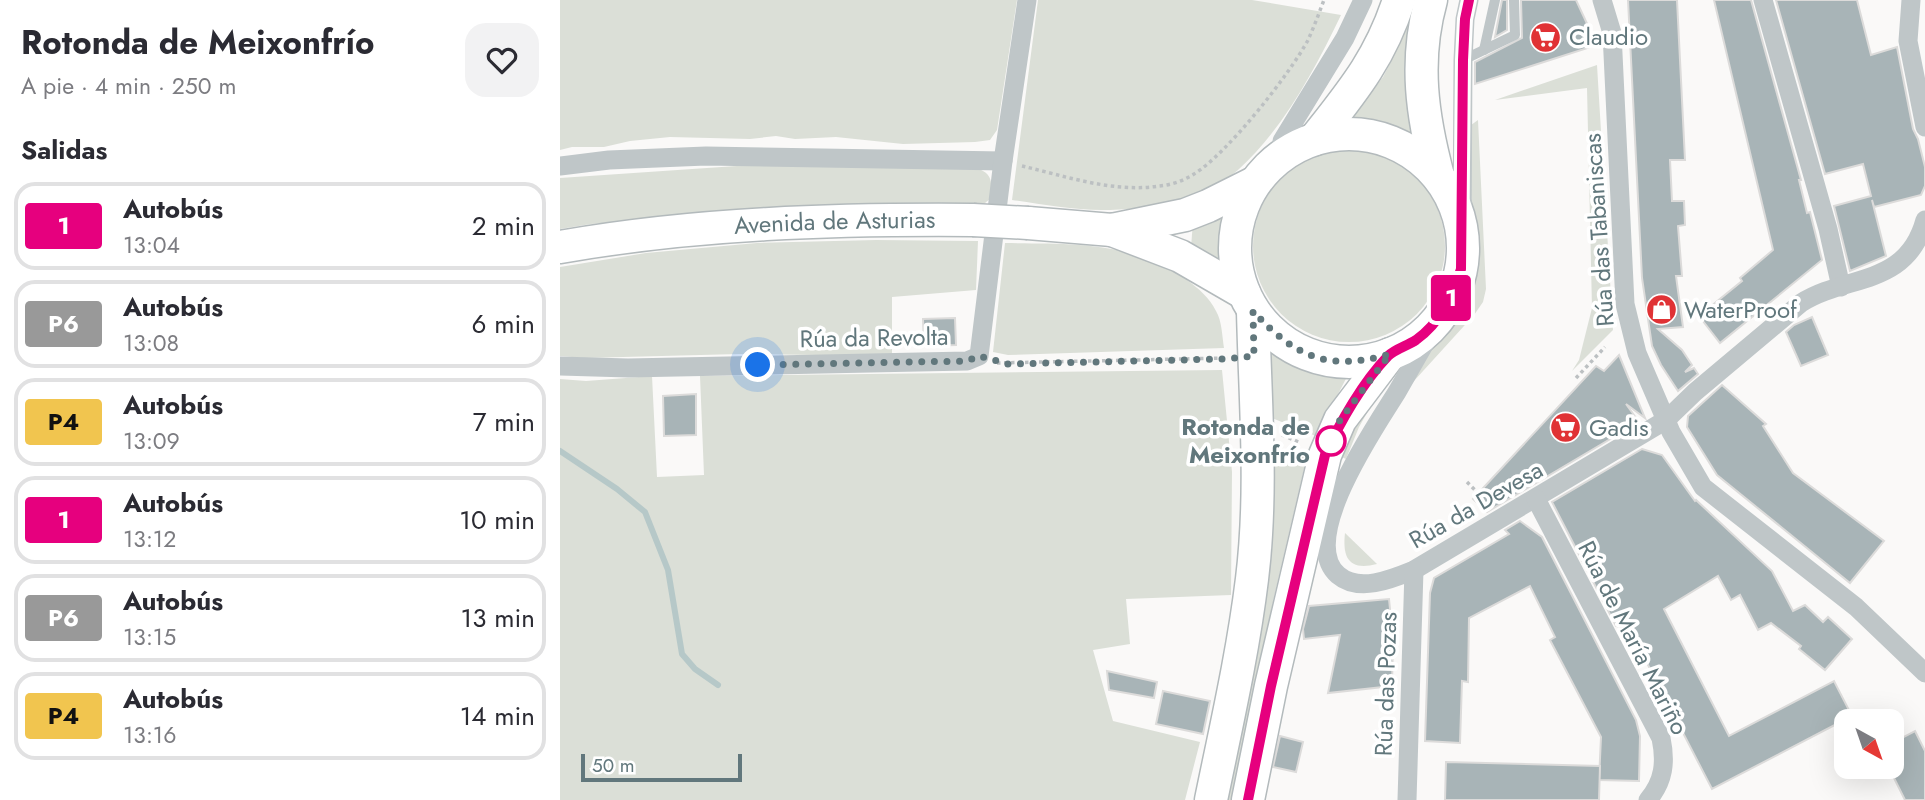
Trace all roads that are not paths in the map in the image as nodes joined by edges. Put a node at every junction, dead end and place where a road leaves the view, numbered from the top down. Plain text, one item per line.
1 (1027, 0) edge
2 (1363, 0) edge
3 (1399, 0) edge
4 (1431, 0) edge
5 (1469, 0) edge
6 (1495, 0) edge
7 (1514, 0) edge
8 (1602, 0) edge
9 (1763, 0) edge
10 (1911, 0) edge
11 (1484, 50) junction
12 (1463, 60) junction
13 (1925, 127) edge
14 (1315, 139) junction
15 (1282, 156) junction
16 (1003, 161) junction
17 (560, 166) edge
18 (1438, 176) junction
19 (1254, 184) junction
20 (1925, 220) edge
21 (1112, 230) junction
22 (1462, 234) junction
23 (560, 247) edge
24 (1841, 286) junction
25 (1249, 302) junction
26 (1442, 313) junction
27 (1390, 354) junction
28 (560, 366) edge
29 (1666, 421) junction
30 (1536, 499) junction
31 (1414, 570) junction
32 (1921, 661) edge
33 (1211, 800) edge
34 (1248, 800) edge
35 (1407, 800) edge
36 (1648, 800) edge

1 - 16 street
2 - 15 street
3 - 14 main road
4 - 18 main road
5 - 12 street
6 - 11 lane
7 - 11 lane
8 - 29 street, Rúa das Tabaniscas
9 - 24 street
10 - 13 street
11 - 12 lane
12 - 22 street
14 - 15 main road
14 - 18 main road
15 - 19 main road
16 - 17 street
16 - 28 street, Rúa da Revolta
18 - 22 main road
19 - 21 main road, Avenida de Asturias
19 - 25 main road
20 - 24 street, Rúa da Devesa
21 - 23 main road, Avenida de Asturias, bridge
21 - 25 main road, Avenida de Asturias
22 - 26 main road
24 - 29 street, Rúa da Devesa
25 - 27 main road
25 - 33 main road
26 - 27 main road
26 - 31 street, Rúa da Devesa
27 - 34 main road
29 - 30 street, Rúa da Devesa
29 - 32 street, Rúa das Tabaniscas
30 - 31 street, Rúa da Devesa
30 - 36 street, Rúa de María Mariño
31 - 35 street, Rúa das Pozas

